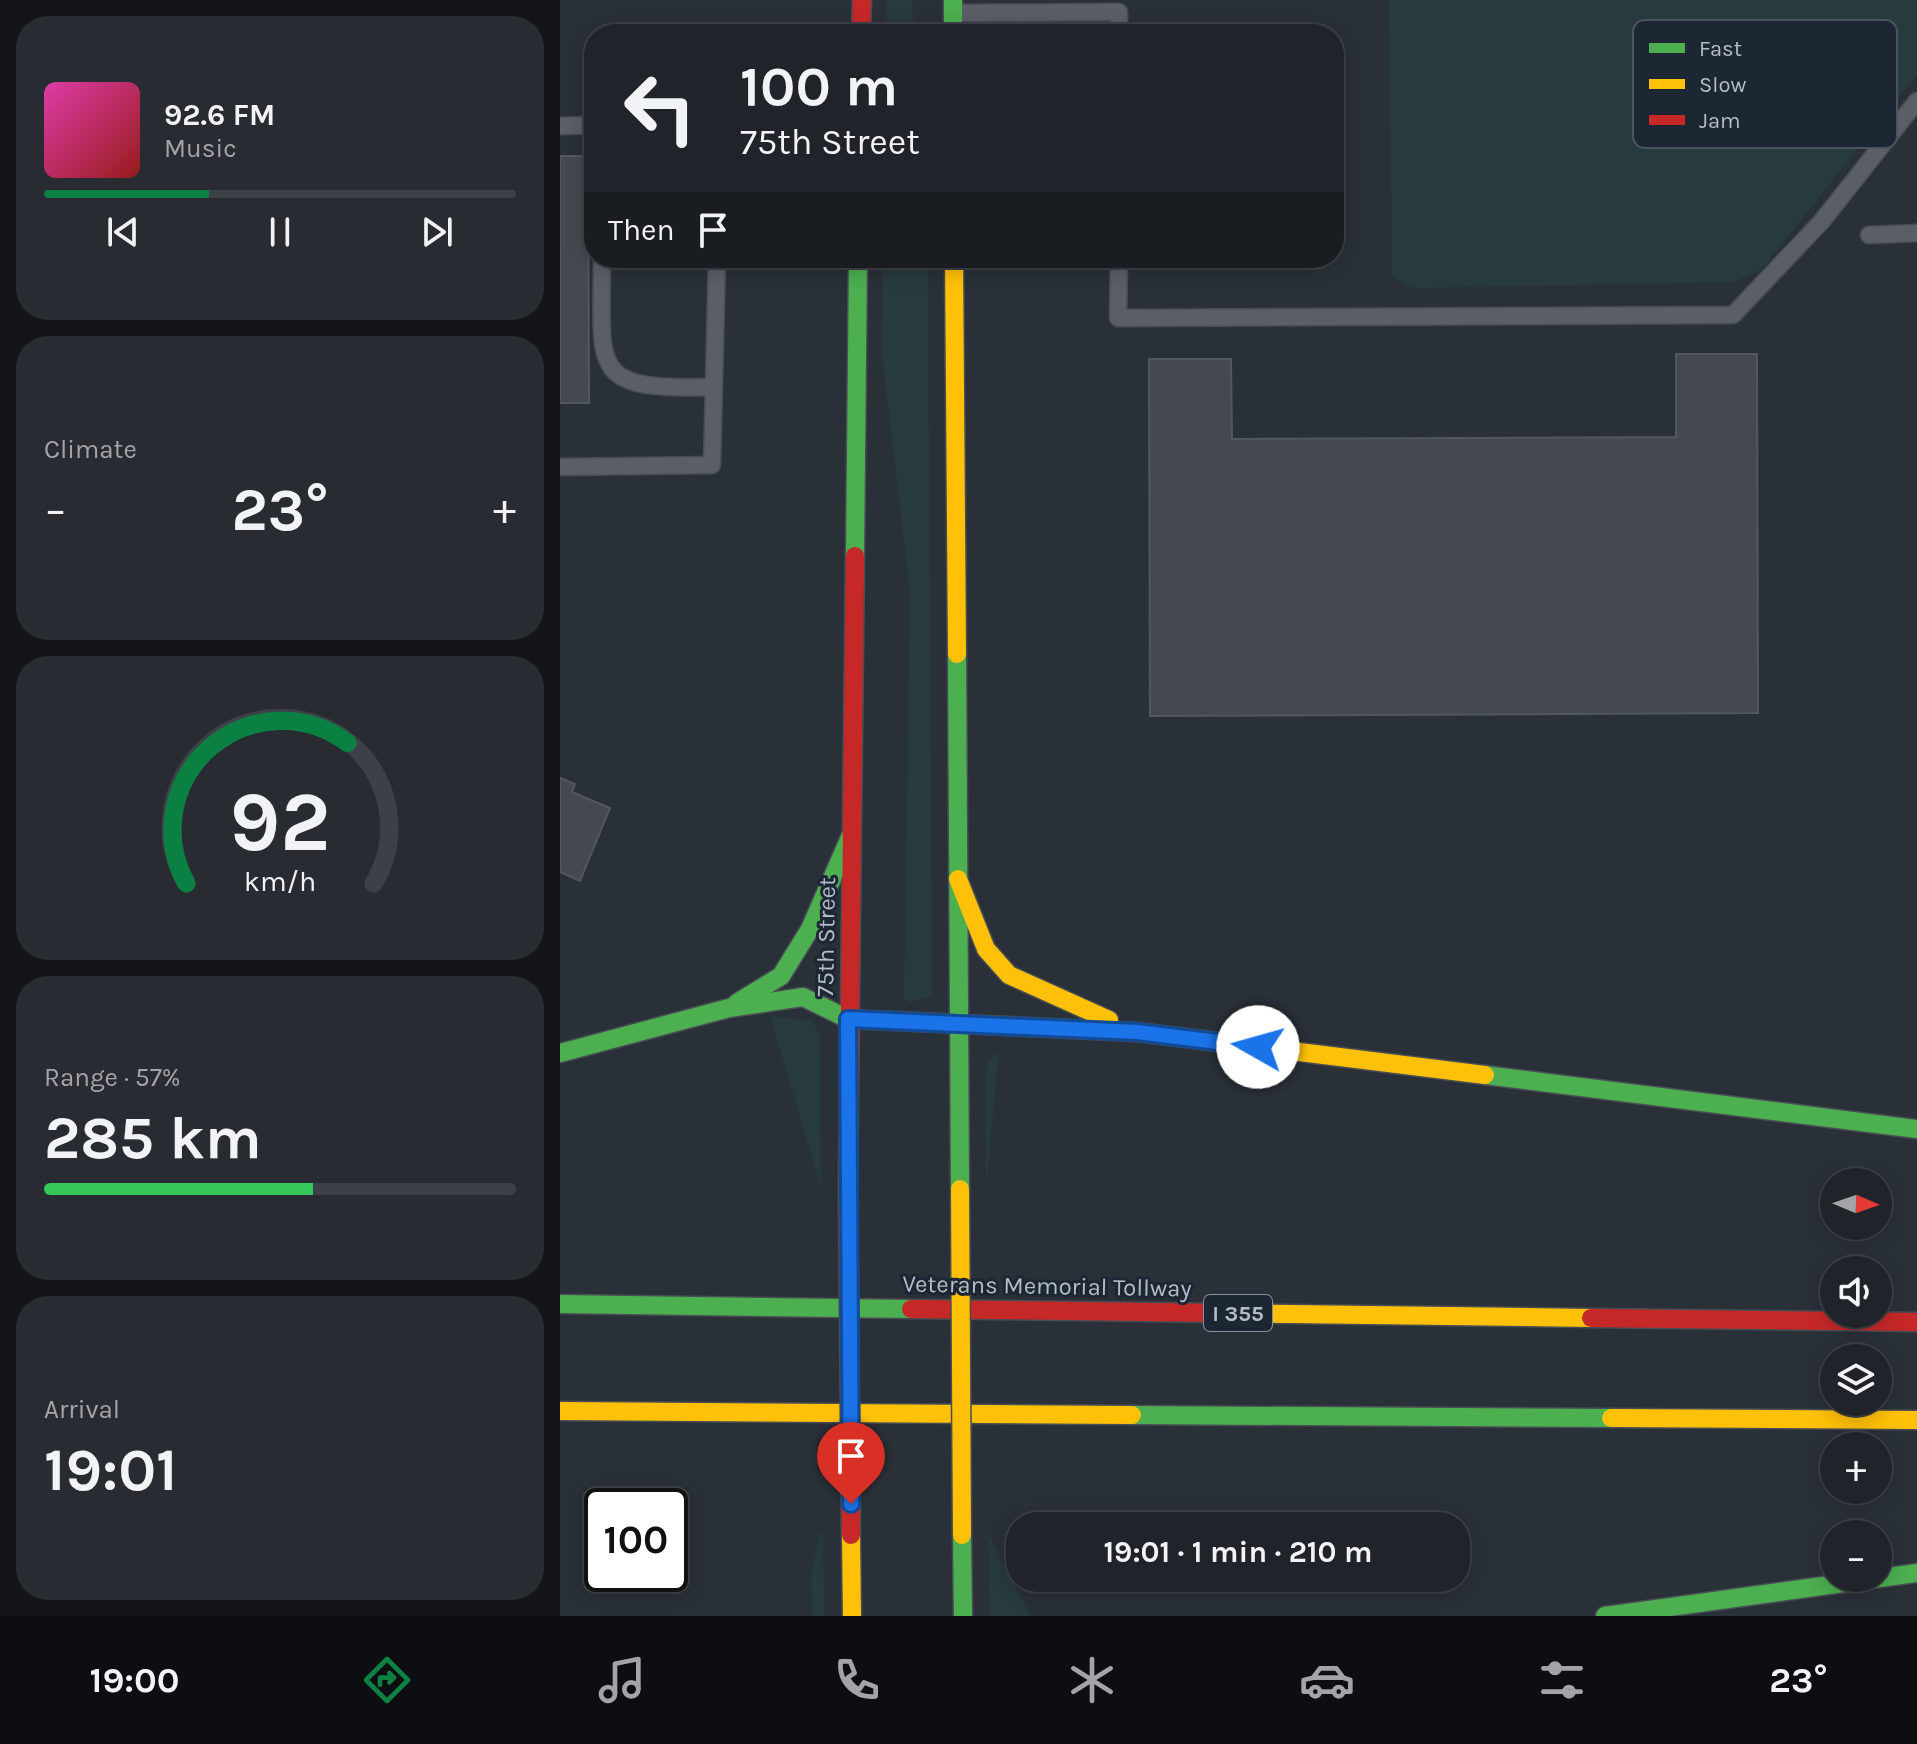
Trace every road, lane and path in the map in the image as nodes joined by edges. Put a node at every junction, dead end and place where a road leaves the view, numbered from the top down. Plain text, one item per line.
1 (862, 0) edge
2 (953, 7) edge
3 (861, 24) edge
4 (1119, 24) edge
5 (1917, 101) edge
6 (584, 125) edge
7 (560, 126) edge
8 (1897, 126) edge
9 (1880, 148) edge
10 (1917, 233) edge
11 (1869, 235) dead end
12 (602, 268) edge
13 (717, 268) edge
14 (858, 268) edge
15 (954, 268) edge
16 (1119, 268) edge
17 (714, 387) junction
18 (560, 467) edge
19 (851, 835) junction
20 (958, 879) junction
21 (729, 1008) junction
22 (848, 1019) junction
23 (959, 1025) junction
24 (1137, 1032) junction
25 (560, 1053) edge
26 (1917, 1129) edge
27 (560, 1304) edge
28 (1917, 1322) edge
29 (560, 1411) edge
30 (1917, 1420) edge
31 (1917, 1573) edge
32 (852, 1616) edge
33 (963, 1616) edge
34 (1605, 1616) edge

1 - 3 main road
2 - 4 lane
5 - 8 lane
6 - 7 lane
9 - 16 lane
10 - 11 lane
12 - 17 lane
13 - 17 lane
14 - 19 main road, 75th Street
15 - 20 main road
17 - 18 lane
19 - 21 main road
19 - 22 main road, 75th Street
20 - 23 main road
20 - 24 main road
21 - 22 main road
21 - 25 main road
22 - 23 main road
22 - 32 main road, 75th Street, bridge
23 - 24 main road
23 - 33 main road, bridge
24 - 26 main road
27 - 28 main road, Veterans Memorial Tollway / I 355
29 - 30 main road
31 - 34 main road

